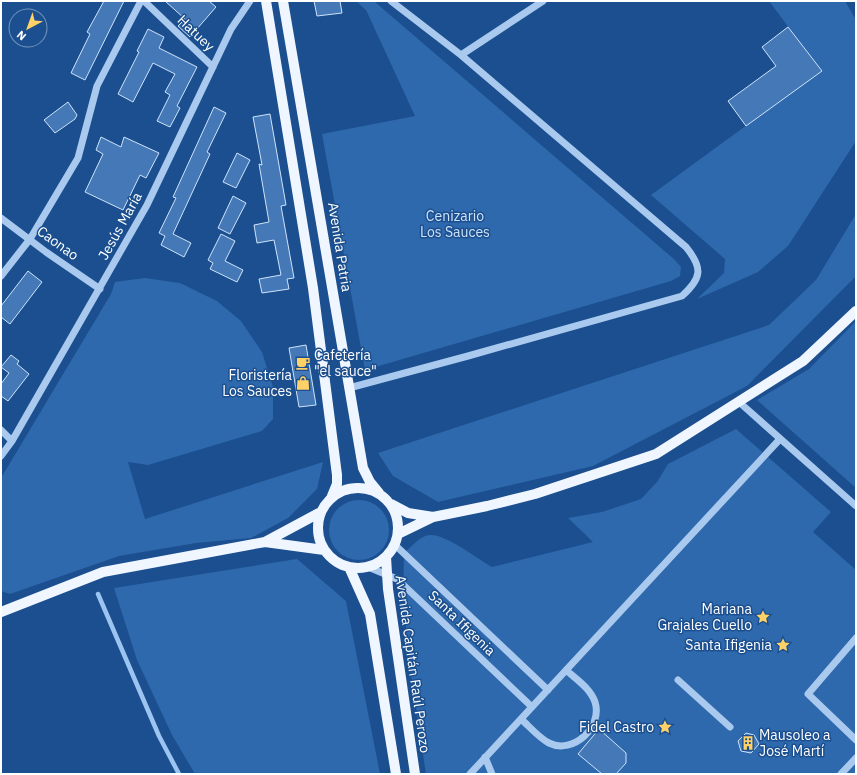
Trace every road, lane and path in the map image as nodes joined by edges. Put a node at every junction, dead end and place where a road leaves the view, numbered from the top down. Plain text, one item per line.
1 (142, 1) edge
2 (250, 1) edge
3 (266, 1) edge
4 (283, 1) edge
5 (391, 1) edge
6 (543, 1) edge
7 (461, 55) junction
8 (212, 67) junction
9 (1, 218) edge
10 (30, 239) junction
11 (1, 276) edge
12 (100, 289) junction
13 (856, 311) edge
14 (349, 388) junction
15 (739, 402) junction
16 (1, 430) edge
17 (780, 439) junction
18 (12, 440) junction
19 (1, 456) edge
20 (379, 493) junction
21 (332, 496) junction
22 (391, 504) junction
23 (856, 506) edge
24 (319, 514) junction
25 (433, 516) junction
26 (398, 534) junction
27 (265, 542) junction
28 (394, 544) junction
29 (324, 550) junction
30 (386, 557) junction
31 (368, 567) junction
32 (350, 568) junction
33 (386, 573) junction
34 (1, 612) edge
35 (856, 638) edge
36 (566, 670) junction
37 (678, 680) dead end
38 (548, 690) junction
39 (532, 707) junction
40 (521, 719) junction
41 (730, 727) dead end
42 (856, 740) edge
43 (485, 757) junction
44 (856, 758) edge
45 (396, 774) edge
46 (415, 774) edge
47 (470, 774) edge
48 (492, 774) edge
49 (841, 774) edge

1 - 8 street, Hatuey
1 - 10 street
2 - 8 street, Jesús María
3 - 21 main road
4 - 14 main road, Avenida Patria
5 - 7 street
6 - 7 street
7 - 14 street
8 - 12 street, Jesús María
9 - 10 street, Caonao
10 - 11 street
10 - 12 street, Caonao
12 - 18 street, Jesús María
13 - 15 main road
14 - 20 main road, Avenida Patria
15 - 17 street
15 - 25 main road
16 - 18 street
17 - 23 street
17 - 36 street
18 - 19 street, Jesús María
20 - 21 main road
20 - 22 main road
21 - 24 main road
22 - 25 main road
22 - 26 main road
24 - 27 main road
24 - 29 main road
25 - 26 main road
26 - 28 main road
27 - 29 main road
27 - 34 main road
28 - 30 main road
28 - 38 street, Santa Ifigenia
29 - 32 main road
30 - 31 main road
30 - 33 main road, Avenida Capitán Raúl Perozo
31 - 32 main road
31 - 33 street, Santa Ifigenia
32 - 45 main road
33 - 39 street, Santa Ifigenia
33 - 46 main road, Avenida Capitán Raúl Perozo
35 - 42 street
36 - 38 street
36 - 40 street
37 - 41 street
38 - 39 street
39 - 40 street
40 - 43 street
43 - 47 street
43 - 48 street
44 - 49 street

